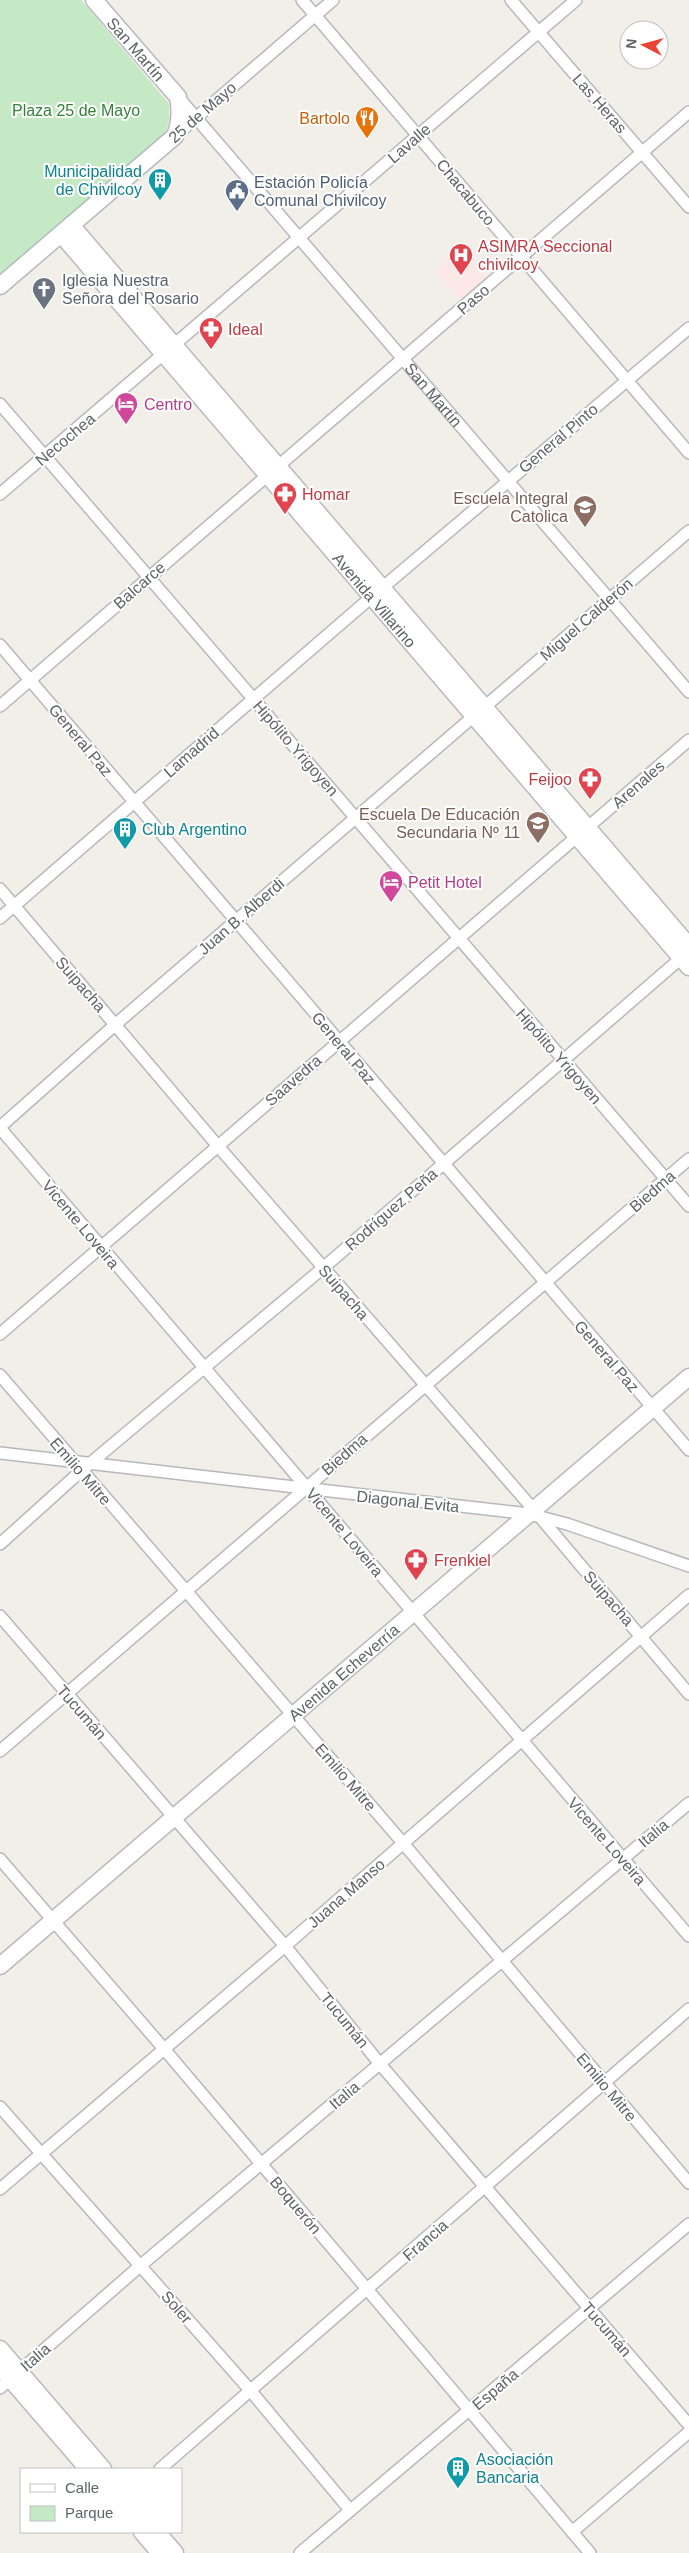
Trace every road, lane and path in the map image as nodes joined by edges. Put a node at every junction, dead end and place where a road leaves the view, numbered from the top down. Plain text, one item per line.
1 (302, 0) edge
2 (333, 0) edge
3 (511, 0) edge
4 (576, 0) edge
5 (99, 2) edge
6 (315, 16) junction
7 (539, 32) junction
8 (178, 97) junction
9 (689, 112) edge
10 (196, 118) junction
11 (175, 136) junction
12 (418, 136) junction
13 (642, 152) junction
14 (689, 207) edge
15 (66, 229) junction
16 (299, 238) junction
17 (522, 257) junction
18 (0, 286) edge
19 (689, 328) edge
20 (170, 350) junction
21 (403, 360) junction
22 (627, 380) junction
23 (0, 404) edge
24 (689, 453) edge
25 (45, 456) junction
26 (273, 470) junction
27 (507, 482) junction
28 (0, 494) edge
29 (689, 531) edge
30 (149, 576) junction
31 (377, 593) junction
32 (609, 599) junction
33 (0, 645) edge
34 (30, 680) junction
35 (689, 692) edge
36 (254, 698) junction
37 (0, 706) edge
38 (478, 712) junction
39 (689, 740) edge
40 (134, 802) junction
41 (356, 817) junction
42 (583, 832) junction
43 (0, 889) edge
44 (14, 906) junction
45 (0, 918) edge
46 (236, 921) junction
47 (459, 938) junction
48 (687, 956) edge
49 (116, 1024) junction
50 (338, 1040) junction
51 (563, 1060) junction
52 (0, 1127) edge
53 (217, 1145) junction
54 (689, 1159) edge
55 (443, 1164) junction
56 (666, 1179) junction
57 (689, 1206) edge
58 (101, 1247) junction
59 (323, 1268) junction
60 (544, 1283) junction
61 (0, 1334) edge
62 (204, 1368) junction
63 (0, 1375) edge
64 (689, 1377) edge
65 (425, 1385) junction
66 (652, 1408) junction
67 (689, 1450) edge
68 (0, 1454) edge
69 (73, 1462) junction
70 (86, 1467) junction
71 (307, 1488) junction
72 (534, 1514) junction
73 (0, 1544) edge
74 (689, 1566) edge
75 (185, 1591) junction
76 (689, 1595) edge
77 (413, 1613) junction
78 (0, 1616) edge
79 (642, 1636) junction
80 (66, 1694) junction
81 (689, 1694) edge
82 (293, 1716) junction
83 (521, 1740) junction
84 (0, 1750) edge
85 (689, 1802) edge
86 (174, 1817) junction
87 (403, 1843) junction
88 (622, 1859) junction
89 (0, 1860) edge
90 (53, 1921) junction
91 (689, 1936) edge
92 (285, 1946) junction
93 (501, 1962) junction
94 (0, 1966) edge
95 (689, 2009) edge
96 (165, 2050) junction
97 (380, 2064) junction
98 (603, 2084) junction
99 (0, 2107) edge
100 (40, 2154) junction
101 (261, 2164) junction
102 (689, 2183) edge
103 (485, 2187) junction
104 (0, 2189) edge
105 (689, 2224) edge
106 (140, 2266) junction
107 (368, 2290) junction
108 (590, 2308) junction
109 (0, 2349) edge
110 (7, 2376) edge
111 (250, 2390) junction
112 (470, 2410) junction
113 (689, 2424) edge
114 (689, 2432) edge
115 (87, 2468) edge
116 (102, 2468) edge
117 (161, 2468) edge
118 (350, 2510) junction
119 (572, 2532) junction
120 (143, 2533) edge
121 (158, 2533) edge
122 (160, 2553) edge
123 (175, 2553) edge
124 (300, 2553) edge
125 (590, 2553) edge

1 - 6 street, Chacabuco
2 - 6 street, 25 de Mayo
3 - 7 street, Las Heras
4 - 7 street, Lavalle
5 - 8 main road, San Martín
6 - 10 street, 25 de Mayo
6 - 12 street, Chacabuco
7 - 12 street, Lavalle
7 - 13 street, Las Heras
8 - 10 street, San Martín
8 - 11 main road
9 - 13 street, Paso
10 - 11 street, 25 de Mayo
10 - 16 street, San Martín
11 - 15 main road, 25 de Mayo
12 - 16 street, Lavalle
12 - 17 street, Chacabuco
13 - 14 street, Las Heras
13 - 17 street, Paso
15 - 18 main road, 25 de Mayo
15 - 20 main road, Avenida Villarino
16 - 20 street, Lavalle
16 - 21 street, San Martín
17 - 21 street, Paso
17 - 22 street, Chacabuco
19 - 22 street, General Pinto
20 - 25 street, Necochea
20 - 26 main road, Avenida Villarino
21 - 26 street, Paso
21 - 27 street, San Martín
22 - 24 street, Chacabuco
22 - 27 street, General Pinto
23 - 25 street, Hipólito Yrigoyen
25 - 28 street, Necochea
25 - 30 street, Hipólito Yrigoyen
26 - 30 street, Balcarce
26 - 31 main road, Avenida Villarino
27 - 31 street, General Pinto
27 - 32 street, San Martín
29 - 32 street, Miguel Calderón
30 - 34 street, Balcarce
30 - 36 street, Hipólito Yrigoyen
31 - 36 street, Lamadrid
31 - 38 main road, Avenida Villarino
32 - 35 street, San Martín
32 - 38 street, Miguel Calderón
33 - 34 street, General Paz
34 - 37 street, Balcarce
34 - 40 street, General Paz
36 - 40 street, Lamadrid
36 - 41 street, Hipólito Yrigoyen
38 - 41 street, Juan B. Alberdi
38 - 42 main road, Avenida Villarino
39 - 42 street, Arenales
40 - 44 street, Lamadrid
40 - 46 street, General Paz
41 - 46 street, Juan B. Alberdi
41 - 47 street, Hipólito Yrigoyen
42 - 47 street, Saavedra
42 - 48 main road, Avenida Villarino
43 - 44 street, Suipacha
44 - 45 street, Lamadrid
44 - 49 street, Suipacha
46 - 49 street, Juan B. Alberdi
46 - 50 street, General Paz
47 - 50 street, Saavedra
47 - 51 street, Hipólito Yrigoyen
48 - 51 street, Rodríguez Peña
49 - 52 street, Juan B. Alberdi
49 - 53 street, Suipacha
50 - 53 street, Saavedra
50 - 55 street, General Paz
51 - 55 street, Rodríguez Peña
51 - 56 street, Hipólito Yrigoyen
52 - 58 street, Vicente Loveira
53 - 58 street, Saavedra
53 - 59 street, Suipacha
54 - 56 street, Biedma
55 - 59 street, Rodríguez Peña
55 - 60 street, General Paz
56 - 57 street, Hipólito Yrigoyen
56 - 60 street, Biedma
58 - 61 street, Saavedra
58 - 62 street, Vicente Loveira
59 - 62 street, Rodríguez Peña
59 - 65 street, Suipacha
60 - 65 street, Biedma
60 - 66 street, General Paz
62 - 70 street, Rodríguez Peña
62 - 71 street, Vicente Loveira
63 - 69 street, Emilio Mitre
64 - 66 main road, Avenida Echeverría
65 - 71 street, Biedma
65 - 72 street, Suipacha
66 - 67 street, General Paz
66 - 72 main road, Avenida Echeverría
68 - 69 street
69 - 70 street, Emilio Mitre
70 - 71 street, Diagonal Evita
70 - 73 street, Rodríguez Peña
70 - 75 street, Emilio Mitre
71 - 72 street, Diagonal Evita
71 - 75 street, Biedma
71 - 77 street, Vicente Loveira
72 - 74 street, Diagonal Evita
72 - 77 main road, Avenida Echeverría
72 - 79 street, Suipacha
75 - 80 street, Biedma
75 - 82 street, Emilio Mitre
76 - 79 street, Juana Manso
77 - 82 main road, Avenida Echeverría
77 - 83 street, Vicente Loveira
78 - 80 street, Tucumán
79 - 81 street, Suipacha
79 - 83 street, Juana Manso
80 - 84 street, Biedma
80 - 86 street, Tucumán
82 - 86 main road, Avenida Echeverría
82 - 87 street, Emilio Mitre
83 - 87 street, Juana Manso
83 - 88 street, Vicente Loveira
85 - 88 street, Italia
86 - 90 main road, Avenida Echeverría
86 - 92 street, Tucumán
87 - 92 street, Juana Manso
87 - 93 street, Emilio Mitre
88 - 91 street, Vicente Loveira
88 - 93 street, Italia
89 - 90 street, Boquerón
90 - 94 main road, Avenida Echeverría
90 - 96 street, Boquerón
92 - 96 street, Juana Manso
92 - 97 street, Tucumán
93 - 97 street, Italia
93 - 98 street, Emilio Mitre
95 - 98 street, Francia
96 - 100 street, Juana Manso
96 - 101 street, Boquerón
97 - 101 street, Italia
97 - 103 street, Tucumán
98 - 102 street, Emilio Mitre
98 - 103 street, Francia
99 - 100 street, Soler
100 - 104 street, Juana Manso
100 - 106 street, Soler
101 - 106 street, Italia
101 - 107 street, Boquerón
103 - 107 street, Francia
103 - 108 street, Tucumán
105 - 108 street, España
106 - 110 street, Italia
106 - 111 street, Soler
107 - 111 street, Francia
107 - 112 street, Boquerón
108 - 112 street, España
108 - 113 street, Tucumán
109 - 110 main road
110 - 115 main road
110 - 116 main road
111 - 117 street, Francia
111 - 118 street, Soler
112 - 118 street, España
112 - 119 street, Boquerón
114 - 119 street
118 - 124 street, España
119 - 125 street, Boquerón
120 - 122 main road
121 - 123 main road

